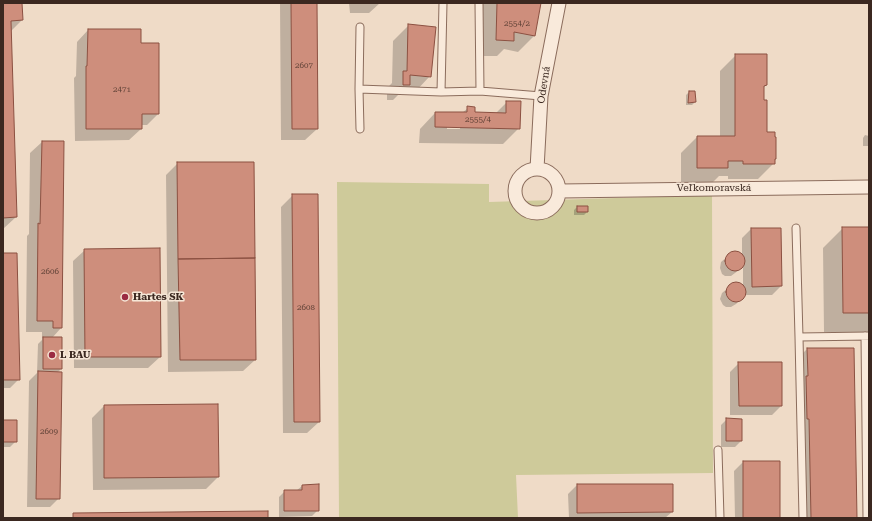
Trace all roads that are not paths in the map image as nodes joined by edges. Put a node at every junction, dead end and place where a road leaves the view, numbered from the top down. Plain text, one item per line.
1 (443, 3) edge
2 (479, 3) edge
3 (559, 3) edge
4 (360, 27) dead end
5 (359, 89) junction
6 (480, 91) junction
7 (441, 92) junction
8 (541, 96) junction
9 (360, 129) dead end
10 (537, 169) junction
11 (869, 187) edge
12 (560, 191) junction
13 (796, 228) dead end
14 (867, 336) edge
15 (798, 337) junction
16 (718, 450) dead end
17 (720, 518) edge
18 (803, 518) edge
19 (868, 518) edge

1 - 7 lane
2 - 6 lane
3 - 8 street, Odevná
4 - 5 lane
5 - 7 lane
5 - 9 lane
6 - 7 lane
6 - 8 lane
8 - 10 street, Odevná
10 - 12 street
10 - 12 street
11 - 12 street, Veľkomoravská
13 - 15 lane
14 - 15 lane
14 - 19 lane
15 - 18 lane
16 - 17 lane

